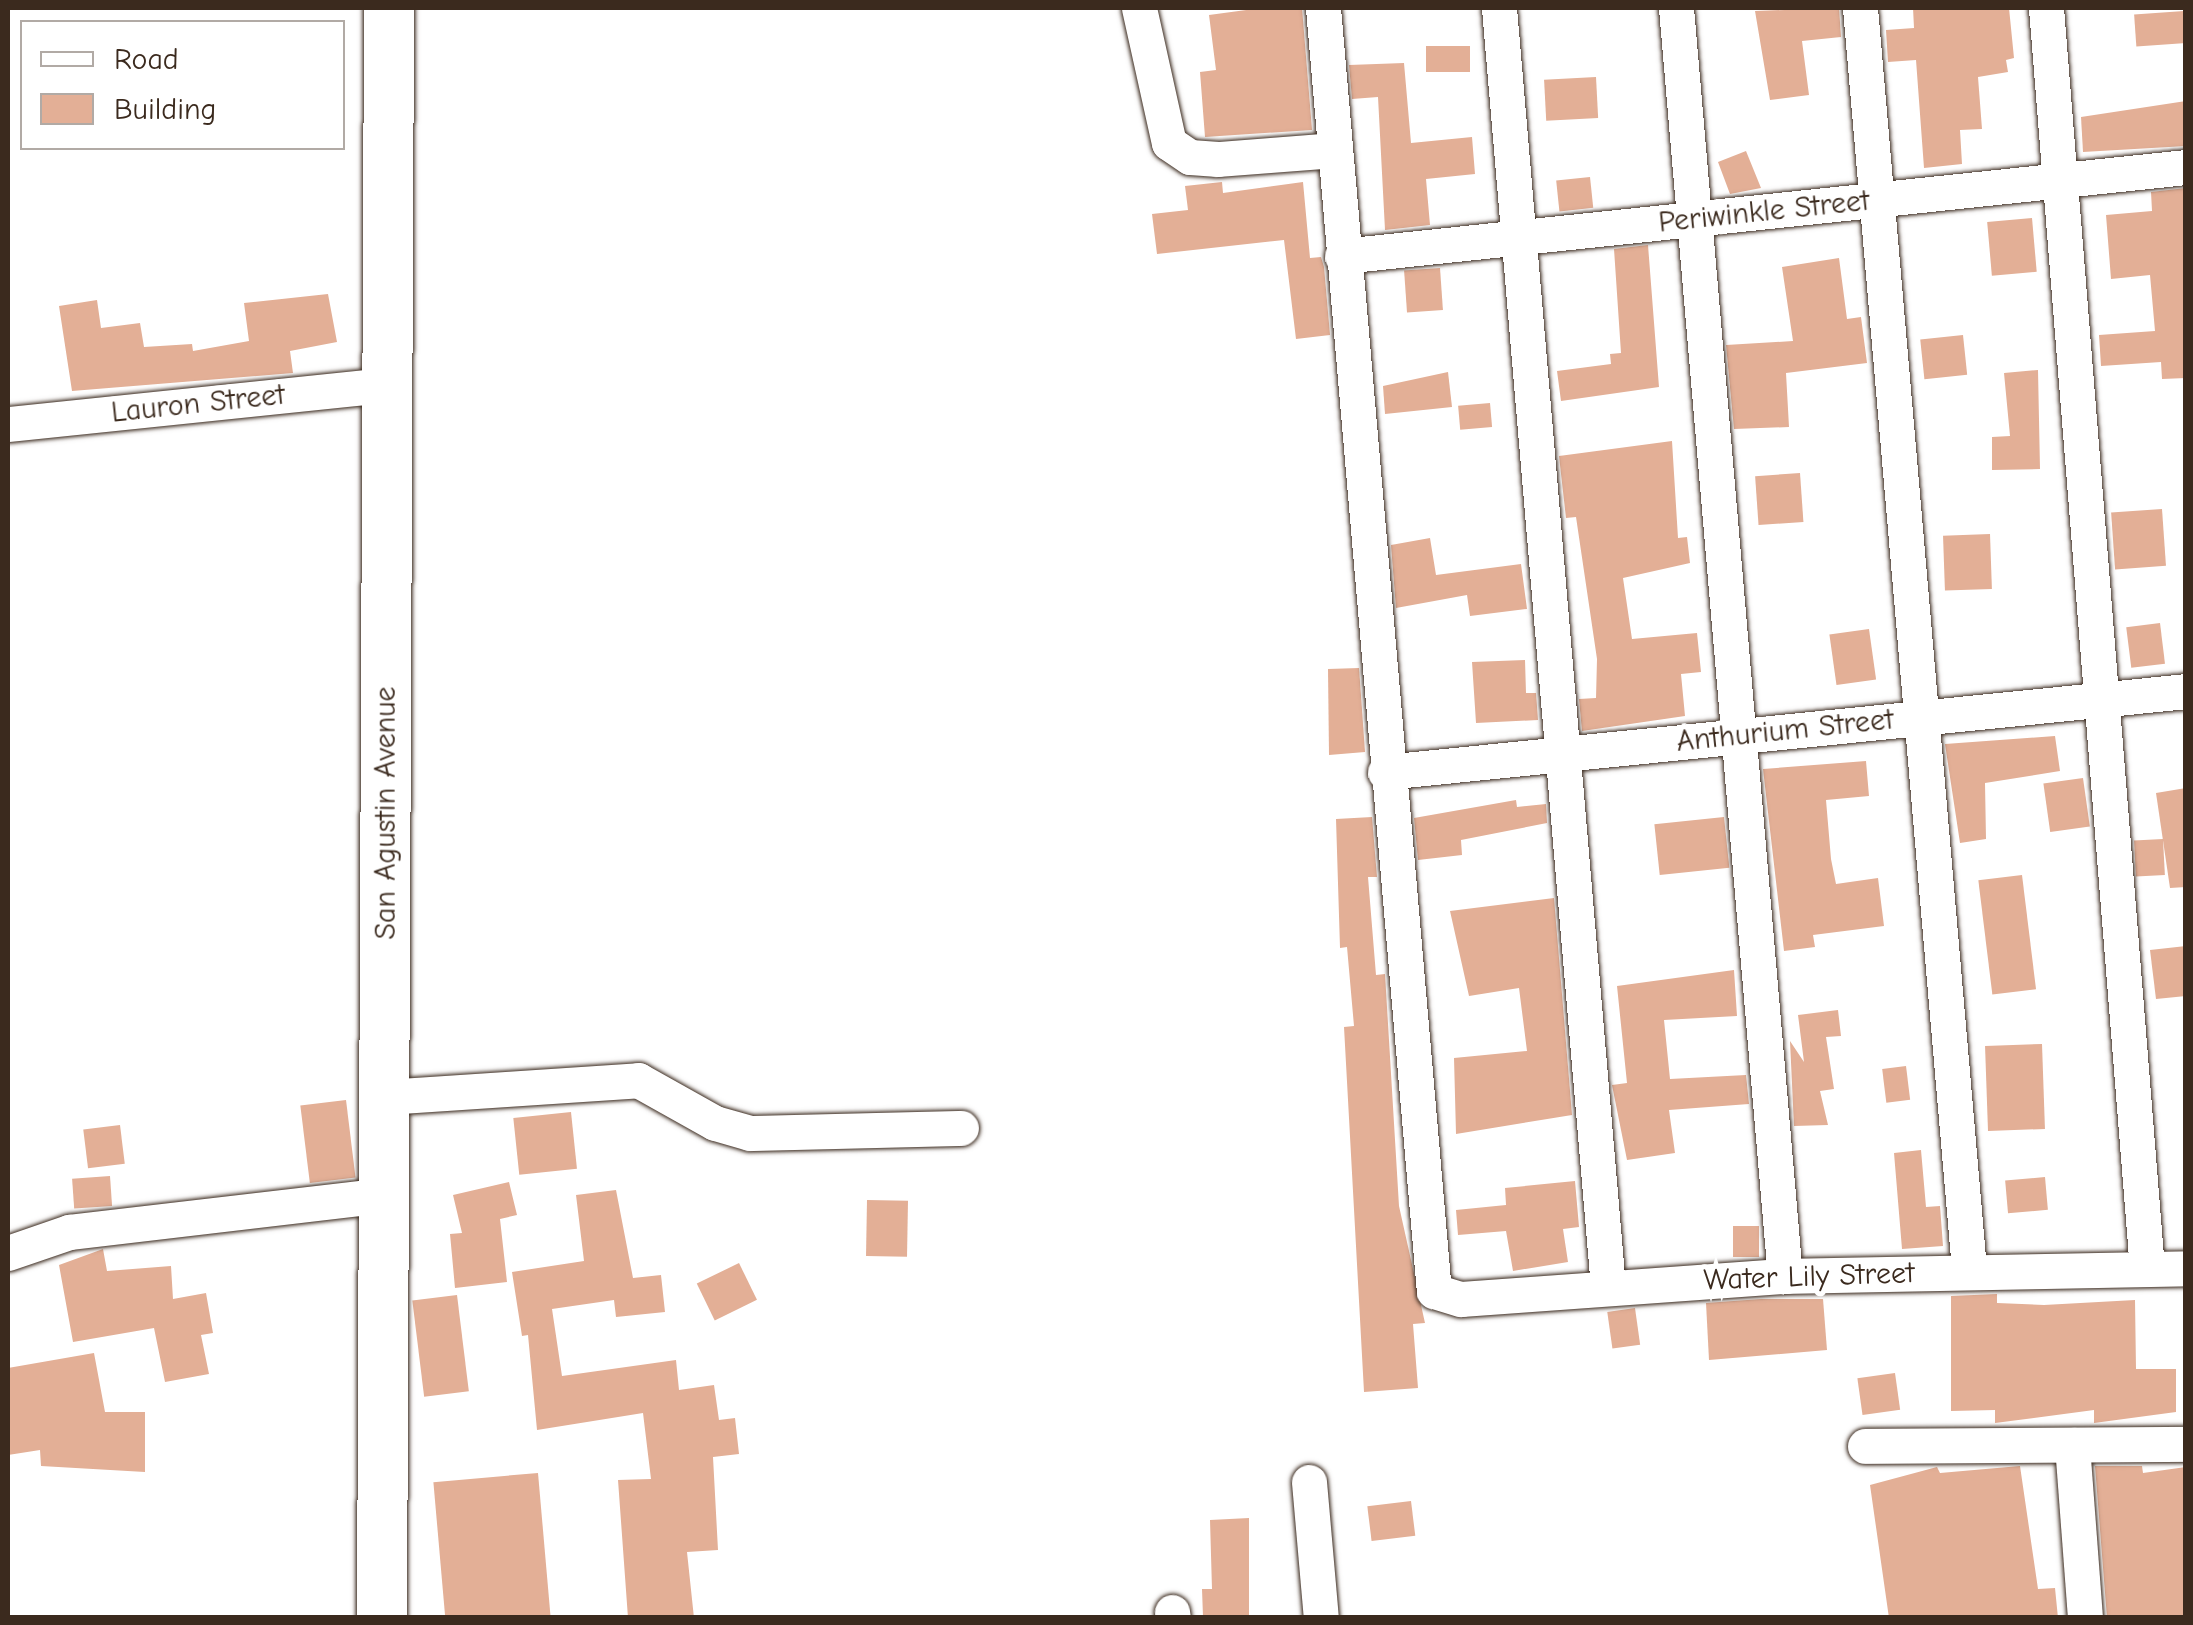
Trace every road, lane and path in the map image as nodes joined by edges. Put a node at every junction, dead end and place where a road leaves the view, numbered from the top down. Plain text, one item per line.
1 (389, 8) edge
2 (1138, 8) edge
3 (1322, 8) edge
4 (1499, 8) edge
5 (1676, 8) edge
6 (1860, 8) edge
7 (2046, 8) edge
8 (1334, 150) junction
9 (2186, 167) edge
10 (2062, 180) junction
11 (1878, 200) junction
12 (1695, 219) junction
13 (1518, 238) junction
14 (1342, 256) junction
15 (388, 385) junction
16 (8, 424) edge
17 (2186, 690) edge
18 (2103, 699) junction
19 (1920, 717) junction
20 (1740, 735) junction
21 (1561, 753) junction
22 (1385, 772) junction
23 (384, 1097) junction
24 (960, 1128) dead end
25 (384, 1195) junction
26 (8, 1252) edge
27 (2147, 1268) junction
28 (2186, 1268) edge
29 (1969, 1270) junction
30 (1785, 1276) junction
31 (1608, 1286) junction
32 (2186, 1444) edge
33 (2072, 1445) junction
34 (1866, 1446) dead end
35 (1310, 1482) dead end
36 (382, 1618) edge
37 (1321, 1618) edge
38 (2085, 1618) edge

1 - 15 street, San Agustin Avenue
2 - 8 street
3 - 8 street
4 - 13 street
5 - 12 street
6 - 11 street
7 - 10 street
8 - 14 street
9 - 10 street, Periwinkle Street
10 - 11 street, Periwinkle Street
10 - 18 street
11 - 12 street, Periwinkle Street
11 - 19 street
12 - 13 street, Periwinkle Street
12 - 20 street
13 - 14 street, Periwinkle Street
13 - 21 street
14 - 22 street
15 - 16 street, Lauron Street
15 - 23 street, San Agustin Avenue
17 - 18 street, Anthurium Street
18 - 19 street, Anthurium Street
18 - 27 street
19 - 20 street, Anthurium Street
19 - 29 street
20 - 21 street, Anthurium Street
20 - 30 street
21 - 22 street, Anthurium Street
21 - 31 street
22 - 31 street, Water Lily Street
23 - 24 street
23 - 25 street, San Agustin Avenue
25 - 26 street
25 - 36 street, San Agustin Avenue
27 - 28 street, Water Lily Street
27 - 29 street, Water Lily Street
29 - 30 street, Water Lily Street
30 - 31 street, Water Lily Street
32 - 33 street
33 - 34 street
33 - 38 street
35 - 37 street

